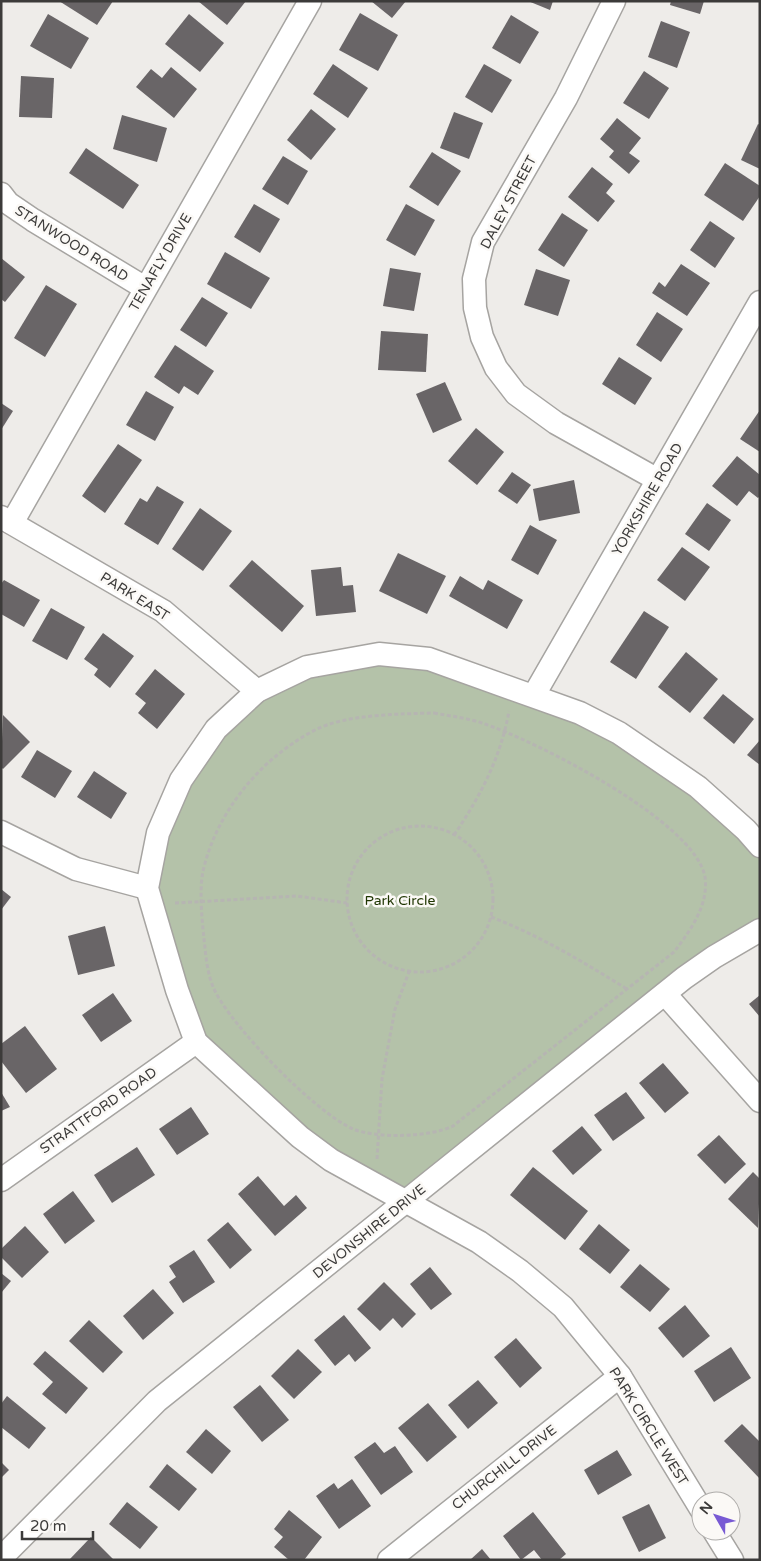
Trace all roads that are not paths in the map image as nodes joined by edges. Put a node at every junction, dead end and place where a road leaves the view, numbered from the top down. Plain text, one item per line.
1 (310, 1) edge
2 (614, 1) edge
3 (1, 194) edge
4 (145, 288) junction
5 (760, 302) edge
6 (658, 480) junction
7 (6, 520) edge
8 (257, 691) junction
9 (524, 692) junction
10 (1, 832) edge
11 (760, 846) edge
12 (150, 896) junction
13 (760, 930) edge
14 (665, 994) junction
15 (196, 1042) junction
16 (760, 1101) edge
17 (1, 1180) edge
18 (405, 1202) junction
19 (620, 1376) junction
20 (691, 1493) edge
21 (720, 1541) edge
22 (1, 1558) edge
23 (389, 1560) edge
24 (732, 1560) edge

1 - 4 street, TENAFLY DRIVE
2 - 6 street, DALEY STREET
3 - 4 street, STANWOOD ROAD
4 - 7 street, TENAFLY DRIVE
5 - 6 street, YORKSHIRE ROAD
6 - 9 street, YORKSHIRE ROAD
7 - 8 street, PARK EAST
8 - 9 street
8 - 12 street
9 - 11 street
10 - 12 street
12 - 15 street
13 - 14 street, DEVONSHIRE DRIVE
14 - 16 street
14 - 18 street, DEVONSHIRE DRIVE
15 - 17 street, STRATTFORD ROAD
15 - 18 street
18 - 19 street, PARK CIRCLE WEST
18 - 22 street, DEVONSHIRE DRIVE
19 - 20 street, PARK CIRCLE WEST
19 - 23 street, CHURCHILL DRIVE
21 - 24 street

